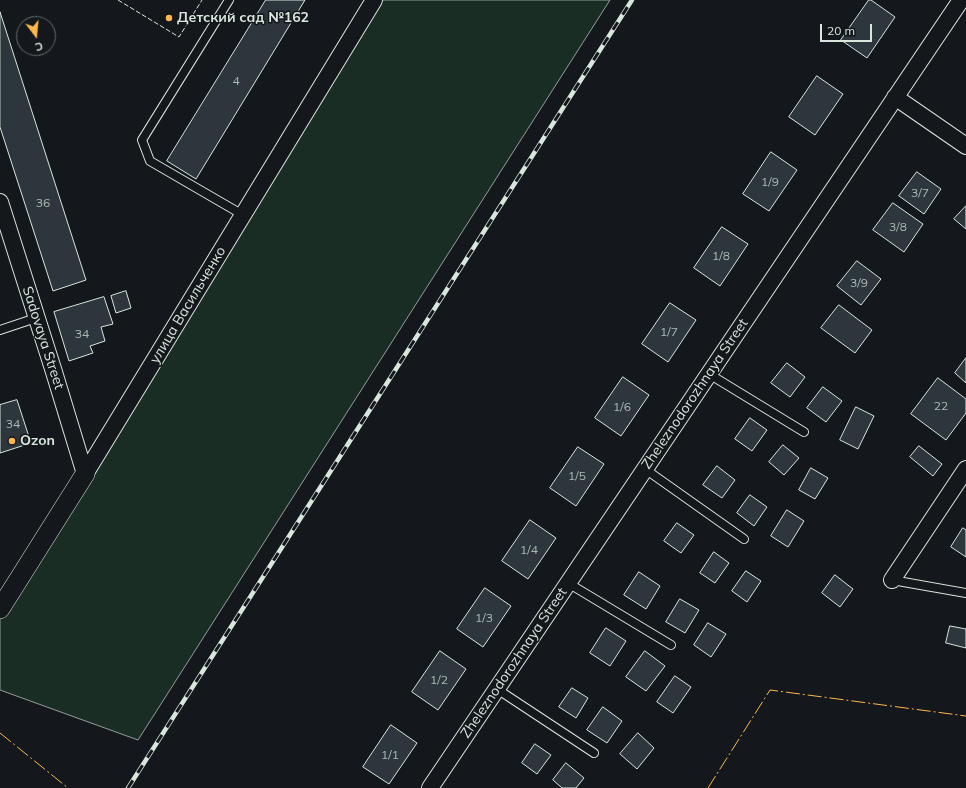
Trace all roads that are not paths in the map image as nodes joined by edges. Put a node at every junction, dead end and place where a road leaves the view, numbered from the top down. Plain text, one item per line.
1 (229, 0) edge
2 (374, 0) edge
3 (961, 0) edge
4 (895, 97) junction
5 (966, 146) edge
6 (0, 202) edge
7 (243, 215) junction
8 (36, 318) junction
9 (0, 330) edge
10 (709, 374) junction
11 (804, 432) dead end
12 (645, 469) junction
13 (966, 469) edge
14 (85, 474) junction
15 (744, 539) dead end
16 (892, 580) joint
17 (568, 583) junction
18 (966, 593) edge
19 (0, 609) edge
20 (672, 645) dead end
21 (497, 689) junction
22 (594, 753) dead end
23 (430, 788) edge

1 - 7 lane
2 - 7 street, улица Васильченко
3 - 4 street, Zheleznodorozhnaya Street
4 - 5 street
4 - 10 street, Zheleznodorozhnaya Street
6 - 8 street, Sadovaya Street
7 - 14 street, улица Васильченко
8 - 9 lane
8 - 14 street, Sadovaya Street
10 - 11 lane
10 - 12 street, Zheleznodorozhnaya Street
12 - 15 lane
12 - 17 street, Zheleznodorozhnaya Street
13 - 16 street
14 - 19 street, улица Васильченко
16 - 18 lane
17 - 20 lane
17 - 21 street, Zheleznodorozhnaya Street
21 - 22 lane
21 - 23 street, Zheleznodorozhnaya Street

